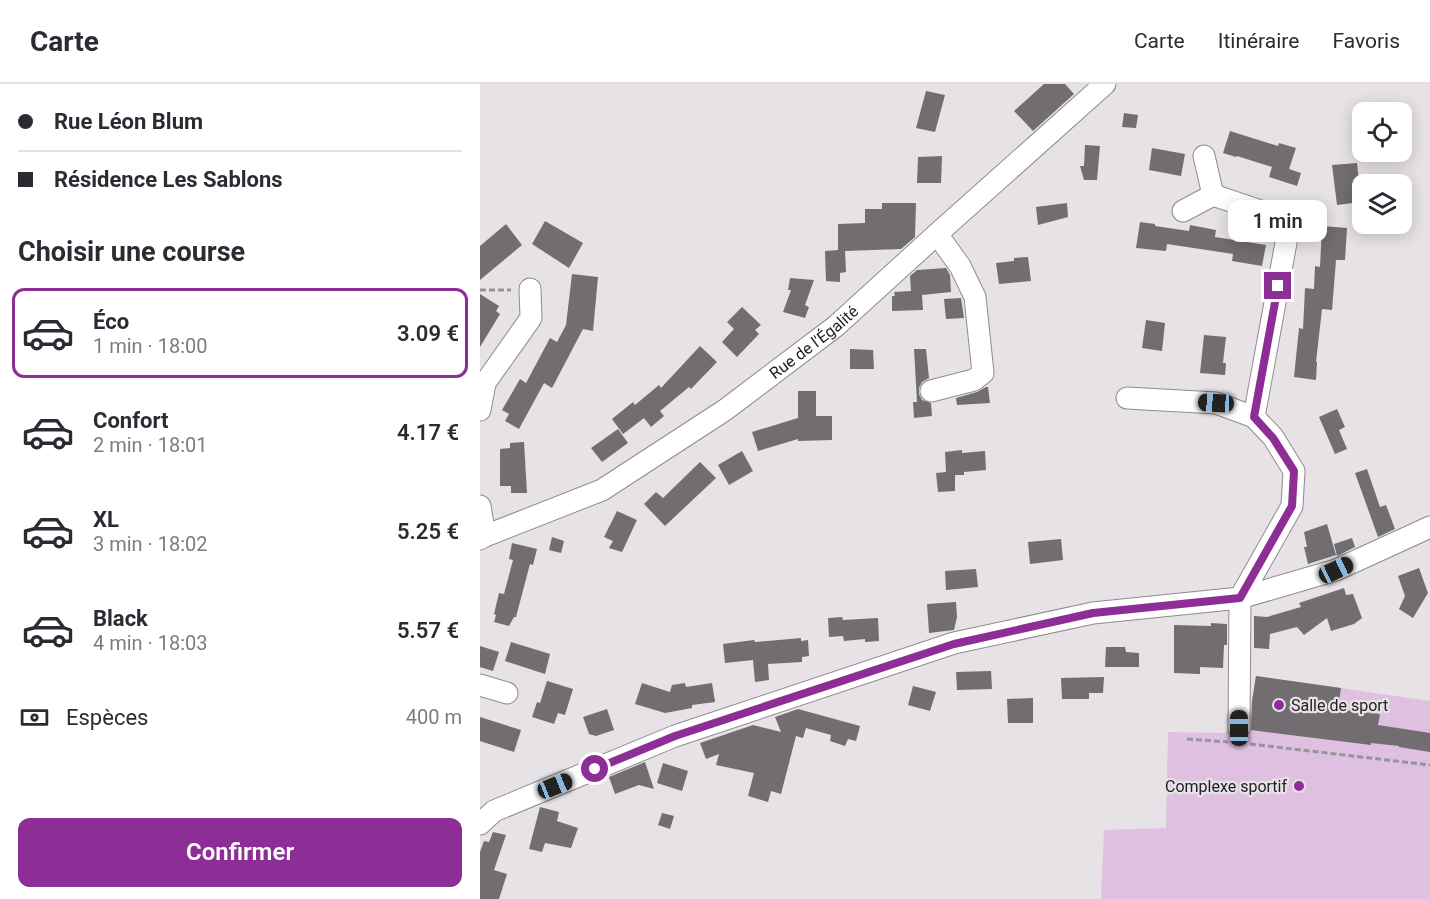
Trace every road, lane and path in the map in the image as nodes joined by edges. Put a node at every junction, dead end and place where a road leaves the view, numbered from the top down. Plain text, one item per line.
1 (1105, 84) edge
2 (1204, 156) dead end
3 (1214, 195) junction
4 (1183, 211) dead end
5 (937, 234) junction
6 (530, 289) joint
7 (480, 290) edge
8 (483, 381) edge
9 (931, 391) dead end
10 (1127, 398) dead end
11 (480, 410) edge
12 (1254, 417) junction
13 (480, 506) edge
14 (1430, 527) edge
15 (483, 537) edge
16 (1240, 598) junction
17 (480, 685) edge
18 (507, 693) dead end
19 (1239, 735) junction
20 (1187, 739) dead end
21 (1430, 765) edge
22 (480, 824) edge

1 - 5 street, Rue de l'Égalité
2 - 3 street
3 - 4 street
3 - 12 street
5 - 9 street
5 - 15 street, Rue de l'Égalité
6 - 7 path
6 - 8 street
8 - 11 street
10 - 12 street
12 - 16 street
13 - 15 street
14 - 16 street
16 - 19 street
16 - 22 street
17 - 18 street
19 - 20 path
19 - 21 path

